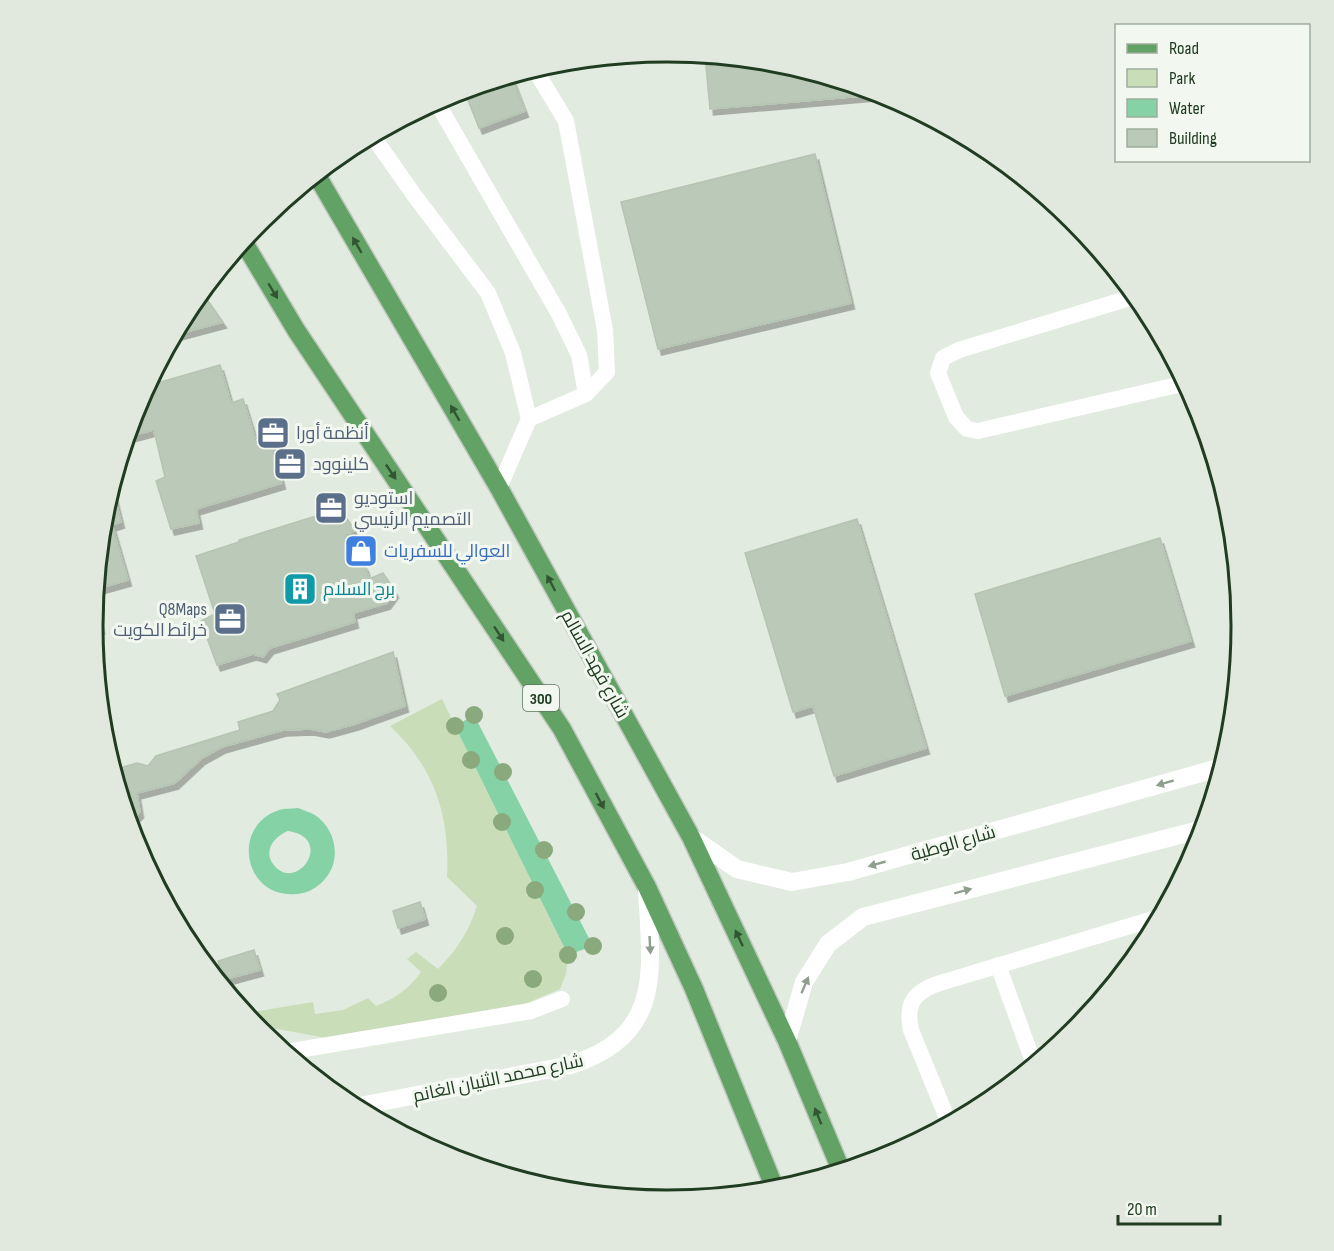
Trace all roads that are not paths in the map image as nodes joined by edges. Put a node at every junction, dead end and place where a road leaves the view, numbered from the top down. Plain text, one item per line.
1 (539, 76) edge
2 (441, 109) edge
3 (377, 142) edge
4 (320, 181) edge
5 (248, 249) edge
6 (1126, 299) edge
7 (1177, 385) edge
8 (586, 394) junction
9 (529, 419) junction
10 (499, 488) junction
11 (1212, 770) edge
12 (1191, 832) edge
13 (691, 837) junction
14 (647, 887) junction
15 (1145, 924) edge
16 (998, 965) junction
17 (562, 999) dead end
18 (787, 1041) junction
19 (296, 1050) edge
20 (1031, 1056) edge
21 (370, 1104) edge
22 (946, 1116) edge
23 (838, 1163) edge
24 (771, 1180) edge

1 - 8 lane
2 - 8 lane
3 - 9 lane
10 -> 4 main road, شارع فهد السالم
5 -> 14 main road, 300
6 - 7 lane
8 - 9 lane
9 - 10 lane
13 -> 10 main road, شارع فهد السالم
11 -> 13 street, شارع الوطية
18 -> 12 street
18 -> 13 main road, شارع فهد السالم
14 -> 21 street, شارع محمد الثنيان الغانم
14 - 24 main road, 300
15 - 16 lane
16 - 20 lane
16 - 22 lane
17 - 19 lane
23 -> 18 main road, شارع فهد السالم

